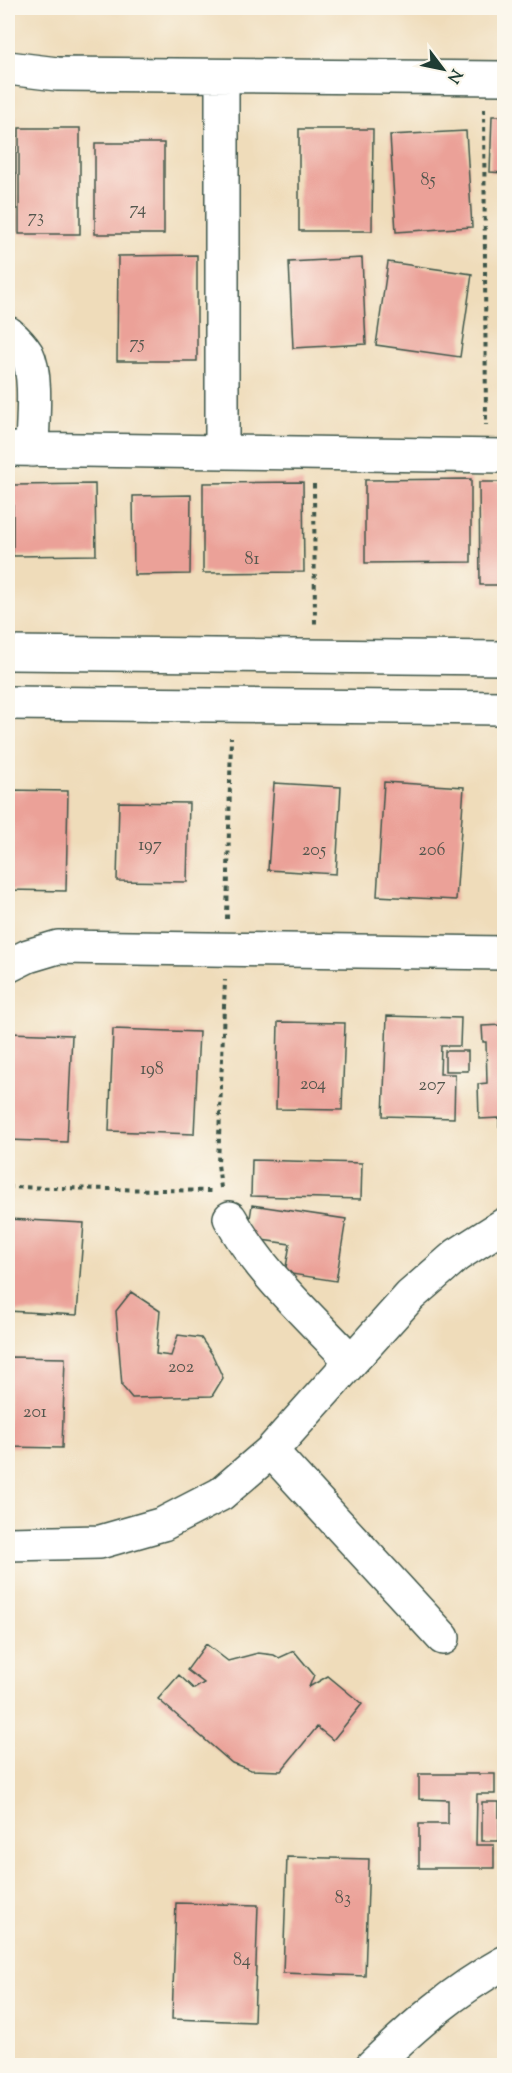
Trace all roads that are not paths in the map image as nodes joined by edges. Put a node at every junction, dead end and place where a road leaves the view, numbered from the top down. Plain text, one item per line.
1 (8, 68) edge
2 (222, 76) junction
3 (494, 78) edge
4 (8, 333) edge
5 (20, 450) edge
6 (222, 452) junction
7 (495, 456) edge
8 (8, 653) edge
9 (504, 658) edge
10 (8, 703) edge
11 (504, 708) edge
12 (504, 953) edge
13 (8, 966) edge
14 (226, 1205) road end
15 (504, 1225) edge
16 (351, 1361) junction
17 (271, 1451) junction
18 (8, 1544) edge
19 (443, 1638) dead end
20 (504, 1963) edge
21 (372, 2066) edge

1 - 2 street
2 - 3 street
2 - 6 street
4 - 5 street
5 - 6 street
6 - 7 street
8 - 9 street
10 - 11 street
12 - 13 street
14 - 16 street
15 - 16 street
16 - 17 street
17 - 18 street
17 - 19 street
20 - 21 street

